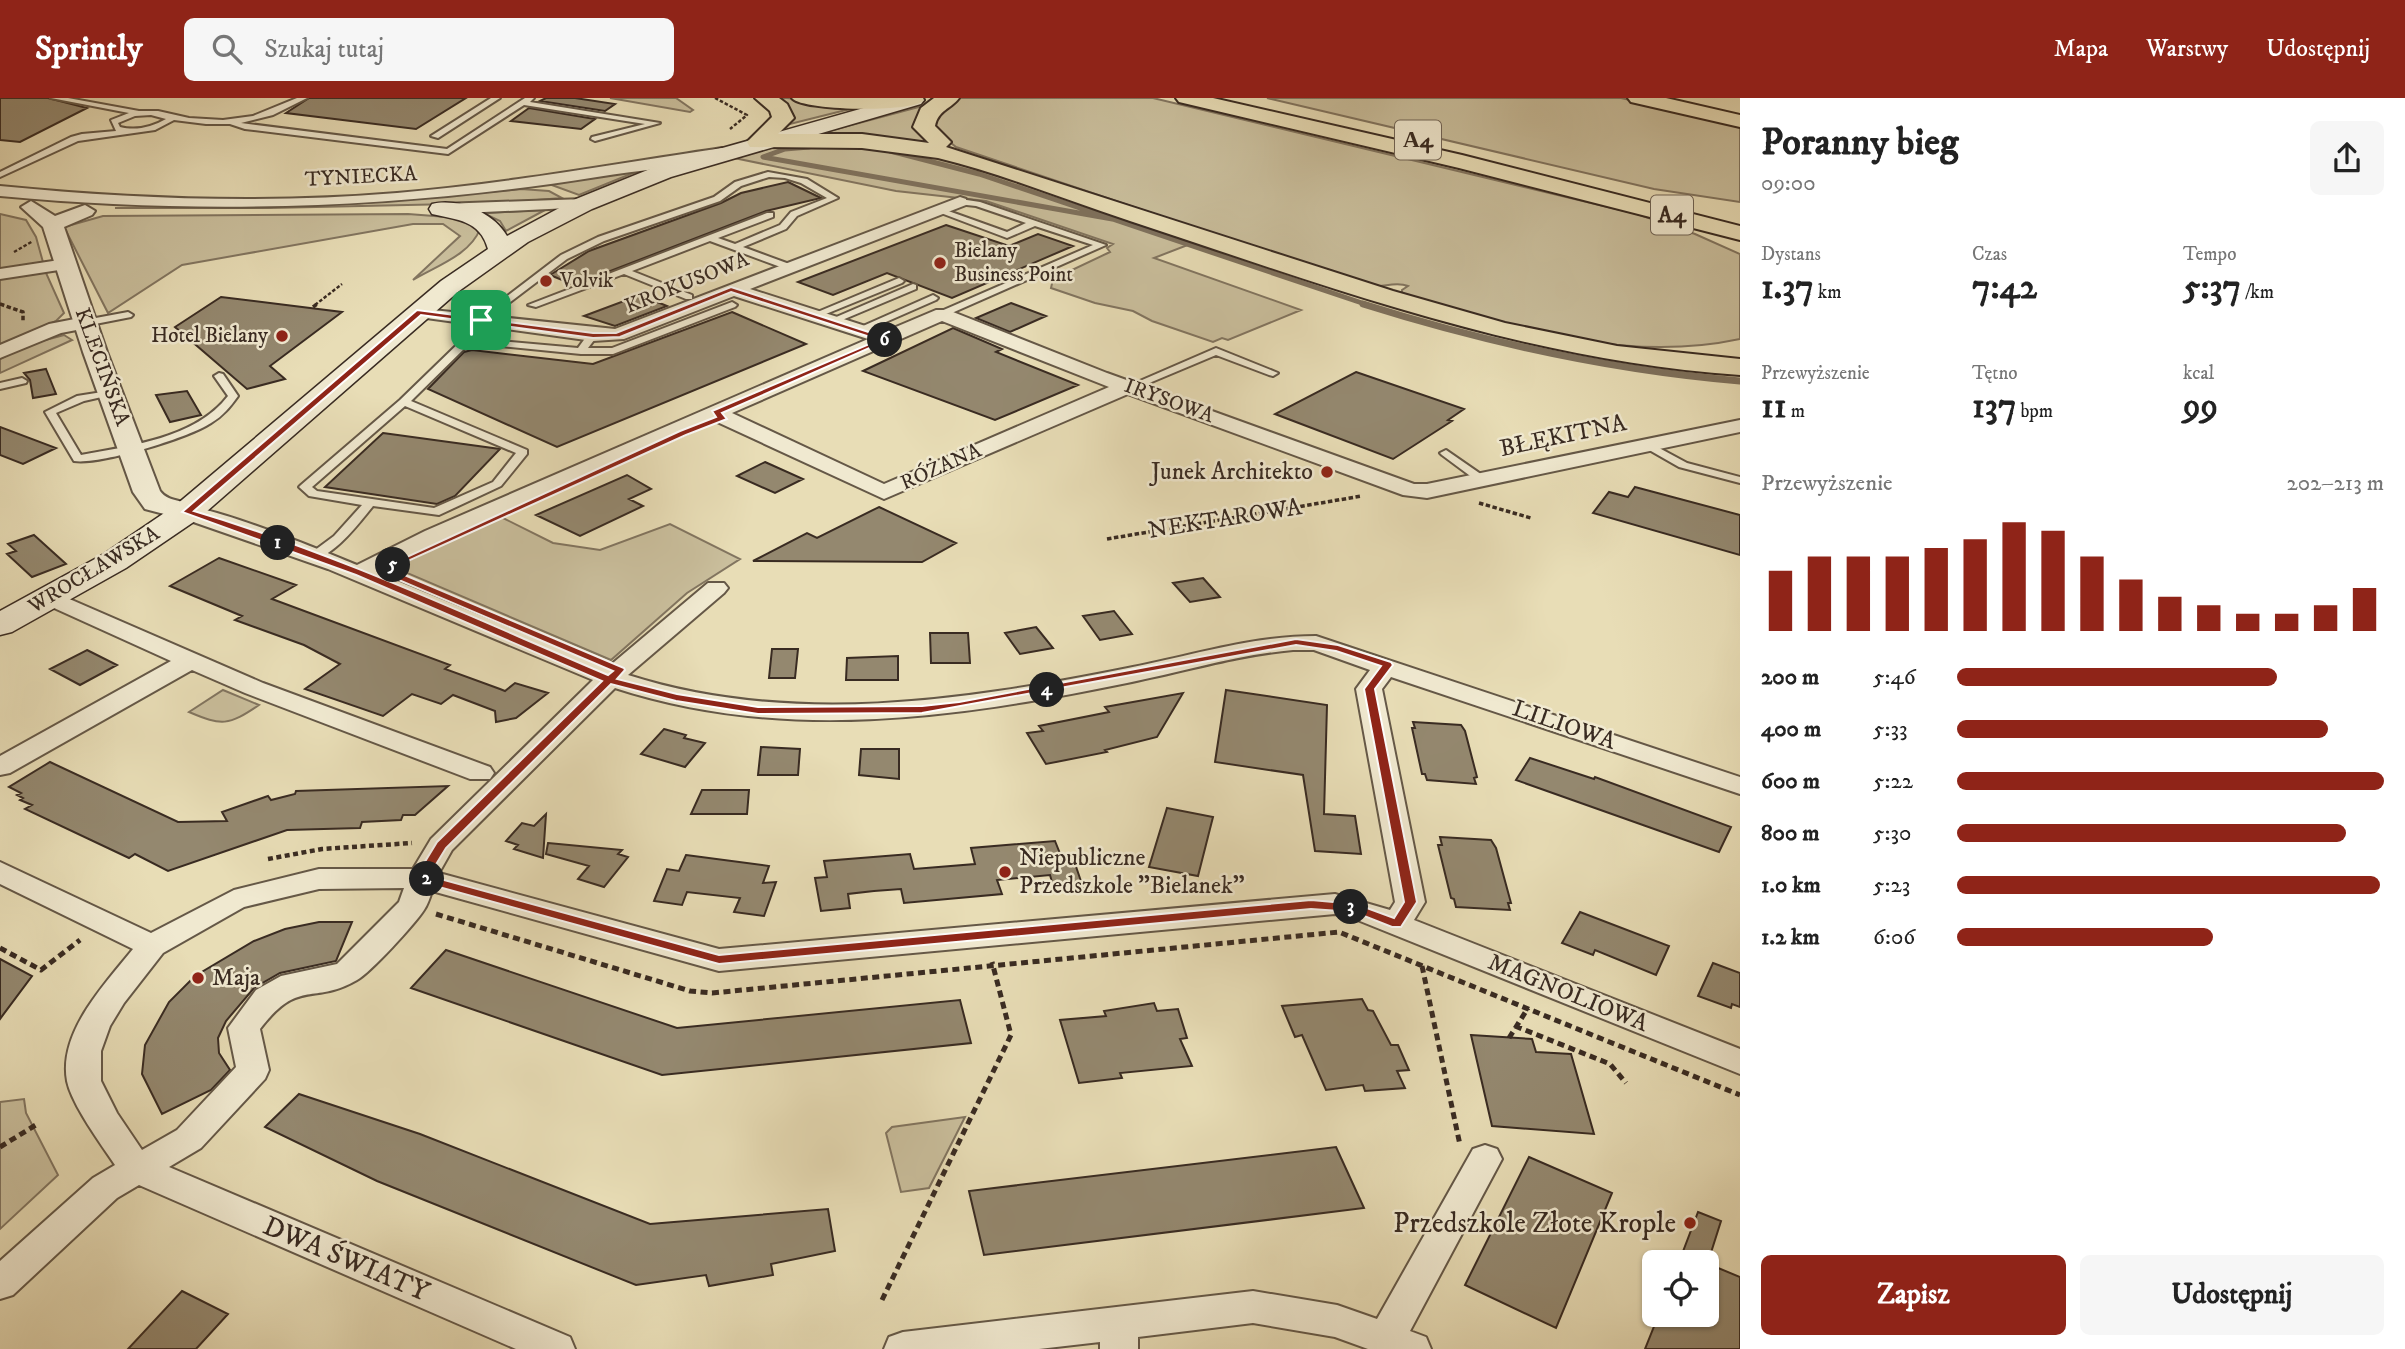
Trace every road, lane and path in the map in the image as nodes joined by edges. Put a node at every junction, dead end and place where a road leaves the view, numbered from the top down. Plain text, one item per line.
1 (55, 98) edge
2 (303, 98) edge
3 (496, 98) edge
4 (765, 98) edge
5 (802, 98) edge
6 (949, 98) edge
7 (1186, 98) edge
8 (1232, 98) edge
9 (1638, 98) edge
10 (1669, 98) edge
11 (915, 100) joint
12 (527, 101) edge
13 (94, 103) junction
14 (141, 113) junction
15 (170, 117) junction
16 (119, 118) junction
17 (203, 121) junction
18 (233, 122) junction
19 (1739, 123) edge
20 (113, 125) junction
21 (162, 127) junction
22 (125, 131) junction
23 (435, 136) dead end
24 (74, 139) junction
25 (595, 139) dead end
26 (758, 142) junction
27 (722, 153) junction
28 (965, 158) junction
29 (0, 175) edge
30 (747, 181) junction
31 (491, 188) junction
32 (762, 188) dead end
33 (0, 191) edge
34 (1604, 191) junction
35 (960, 202) joint
36 (0, 204) edge
37 (584, 204) junction
38 (1717, 204) dead end
39 (31, 207) junction
40 (440, 209) junction
41 (937, 210) junction
42 (85, 211) junction
43 (770, 215) dead end
44 (1740, 220) edge
45 (1034, 223) junction
46 (48, 230) junction
47 (1740, 233) edge
48 (710, 238) junction
49 (735, 247) junction
50 (1740, 249) edge
51 (500, 250) junction
52 (11, 253) dead end
53 (66, 264) junction
54 (789, 267) junction
55 (625, 271) junction
56 (0, 274) edge
57 (899, 281) dead end
58 (342, 284) dead end
59 (913, 287) dead end
60 (689, 297) dead end
61 (732, 297) junction
62 (533, 305) dead end
63 (938, 306) junction
64 (313, 307) dead end
65 (419, 312) junction
66 (128, 315) dead end
67 (813, 316) junction
68 (481, 320) junction
69 (832, 321) junction
70 (85, 323) junction
71 (859, 330) junction
72 (593, 335) junction
73 (886, 339) junction
74 (1549, 343) junction
75 (1740, 345) edge
76 (581, 351) junction
77 (0, 352) edge
78 (1740, 368) edge
79 (1273, 373) dead end
80 (219, 376) dead end
81 (22, 381) dead end
82 (0, 386) edge
83 (1131, 387) junction
84 (111, 392) junction
85 (404, 402) junction
86 (715, 413) junction
87 (1740, 426) edge
88 (1648, 445) junction
89 (132, 449) junction
90 (1446, 453) dead end
91 (1481, 479) junction
92 (1740, 480) edge
93 (1396, 488) joint
94 (1344, 500) dead end
95 (370, 503) junction
96 (187, 512) junction
97 (1107, 539) dead end
98 (313, 556) junction
99 (359, 573) junction
100 (716, 588) dead end
101 (51, 598) junction
102 (0, 625) edge
103 (189, 661) junction
104 (1388, 665) junction
105 (609, 680) junction
106 (0, 767) edge
107 (480, 773) dead end
108 (1740, 786) edge
109 (414, 842) dead end
110 (268, 859) dead end
111 (0, 872) edge
112 (422, 878) junction
113 (1396, 924) junction
114 (985, 934) junction
115 (80, 940) dead end
116 (152, 946) junction
117 (0, 948) edge
118 (993, 965) junction
119 (1422, 965) junction
120 (1535, 995) junction
121 (1516, 1026) junction
122 (1509, 1038) dead end
123 (1740, 1062) edge
124 (1626, 1083) dead end
125 (1740, 1094) edge
126 (39, 1123) dead end
127 (0, 1147) edge
128 (135, 1168) junction
129 (1477, 1174) joint
130 (0, 1284) edge
131 (882, 1300) dead end
132 (1119, 1336) edge
133 (1395, 1346) edge
134 (556, 1349) edge
135 (903, 1349) edge

1 - 13 lane
2 - 18 lane
3 - 23 lane
4 - 26 highway
5 - 11 highway
6 - 28 highway
7 - 34 highway, A4
8 - 34 highway, А4
9 - 19 highway
10 - 19 highway
11 - 26 main road, WROCŁAWSKA
12 - 18 lane
12 - 25 lane
13 - 14 lane
13 - 16 lane
14 - 15 lane
14 - 16 lane
15 - 17 lane
15 - 21 lane
16 - 20 lane
17 - 18 lane
17 - 21 lane
20 - 22 lane
20 - 24 lane
21 - 22 lane
22 - 24 lane
24 - 29 lane
26 - 27 main road, WROCŁAWSKA
26 - 28 highway
27 - 31 street, TYNIECKA
27 - 37 main road, WROCŁAWSKA
28 - 74 highway
30 - 32 lane
30 - 49 lane
30 - 68 lane
31 - 33 street, TYNIECKA
31 - 37 street
34 - 38 highway
34 - 44 highway, A4
34 - 47 highway, A4
34 - 50 highway
35 - 41 street, KROKUSOWA
35 - 45 lane
36 - 39 street, TYNIECKA
37 - 40 street, TYNIECKA
37 - 51 main road, WROCŁAWSKA
39 - 42 street, TYNIECKA
39 - 46 street
40 - 42 street, TYNIECKA
40 - 51 main road
41 - 45 lane
41 - 54 street, KROKUSOWA
42 - 46 street
43 - 48 lane
45 - 63 lane
46 - 52 path
46 - 53 street, KLECIŃSKA
48 - 49 lane
48 - 55 lane
49 - 54 lane
51 - 65 main road, WROCŁAWSKA
53 - 56 street
53 - 70 street, KLECIŃSKA
54 - 61 street, KROKUSOWA
55 - 60 lane
55 - 62 lane
57 - 67 lane
58 - 64 path
59 - 69 lane
61 - 67 street
61 - 72 street, KROKUSOWA
61 - 76 lane
63 - 71 lane
63 - 73 street
63 - 83 street, IRYSOWA
65 - 68 street, KROKUSOWA
65 - 96 main road, WROCŁAWSKA
66 - 70 lane
67 - 69 street
68 - 72 street, KROKUSOWA
69 - 71 street
70 - 77 street
70 - 84 street, KLECIŃSKA
71 - 73 street
72 - 76 lane
73 - 86 street
74 - 75 highway
74 - 78 highway
76 - 85 lane
79 - 83 lane
80 - 89 lane
81 - 82 lane
83 - 86 street, RÓŻANA
83 - 93 street, IRYSOWA
84 - 89 street, KLECIŃSKA
84 - 89 lane
85 - 95 lane
85 - 95 lane
86 - 99 street
87 - 88 street, BŁĘKITNA
88 - 91 street, BŁĘKITNA
88 - 92 lane
89 - 96 street, KLECIŃSKA
90 - 91 lane
91 - 93 street, BŁĘKITNA
94 - 97 path, NEKTAROWA
95 - 98 lane
96 - 98 street, LILIOWA
96 - 101 main road, WROCŁAWSKA
98 - 99 street, LILIOWA
99 - 105 street, LILIOWA
100 - 105 street
101 - 102 main road, WROCŁAWSKA
101 - 103 street
103 - 106 street
103 - 107 street
104 - 105 street, LILIOWA
104 - 108 street, LILIOWA
104 - 113 street
105 - 112 street
109 - 110 path
111 - 116 street
112 - 114 street, MAGNOLIOWA
112 - 116 street, MAGNOLIOWA
112 - 128 street
113 - 114 street, MAGNOLIOWA
113 - 120 street, MAGNOLIOWA
114 - 118 path
115 - 117 path
116 - 128 street
118 - 119 path
118 - 131 path
119 - 120 path
119 - 129 path
120 - 121 path
120 - 123 street, MAGNOLIOWA
120 - 125 path
121 - 122 path
121 - 124 path
126 - 127 path
128 - 130 street
128 - 134 street, DWA ŚWIATY
129 - 133 street
132 - 133 street
132 - 135 street

